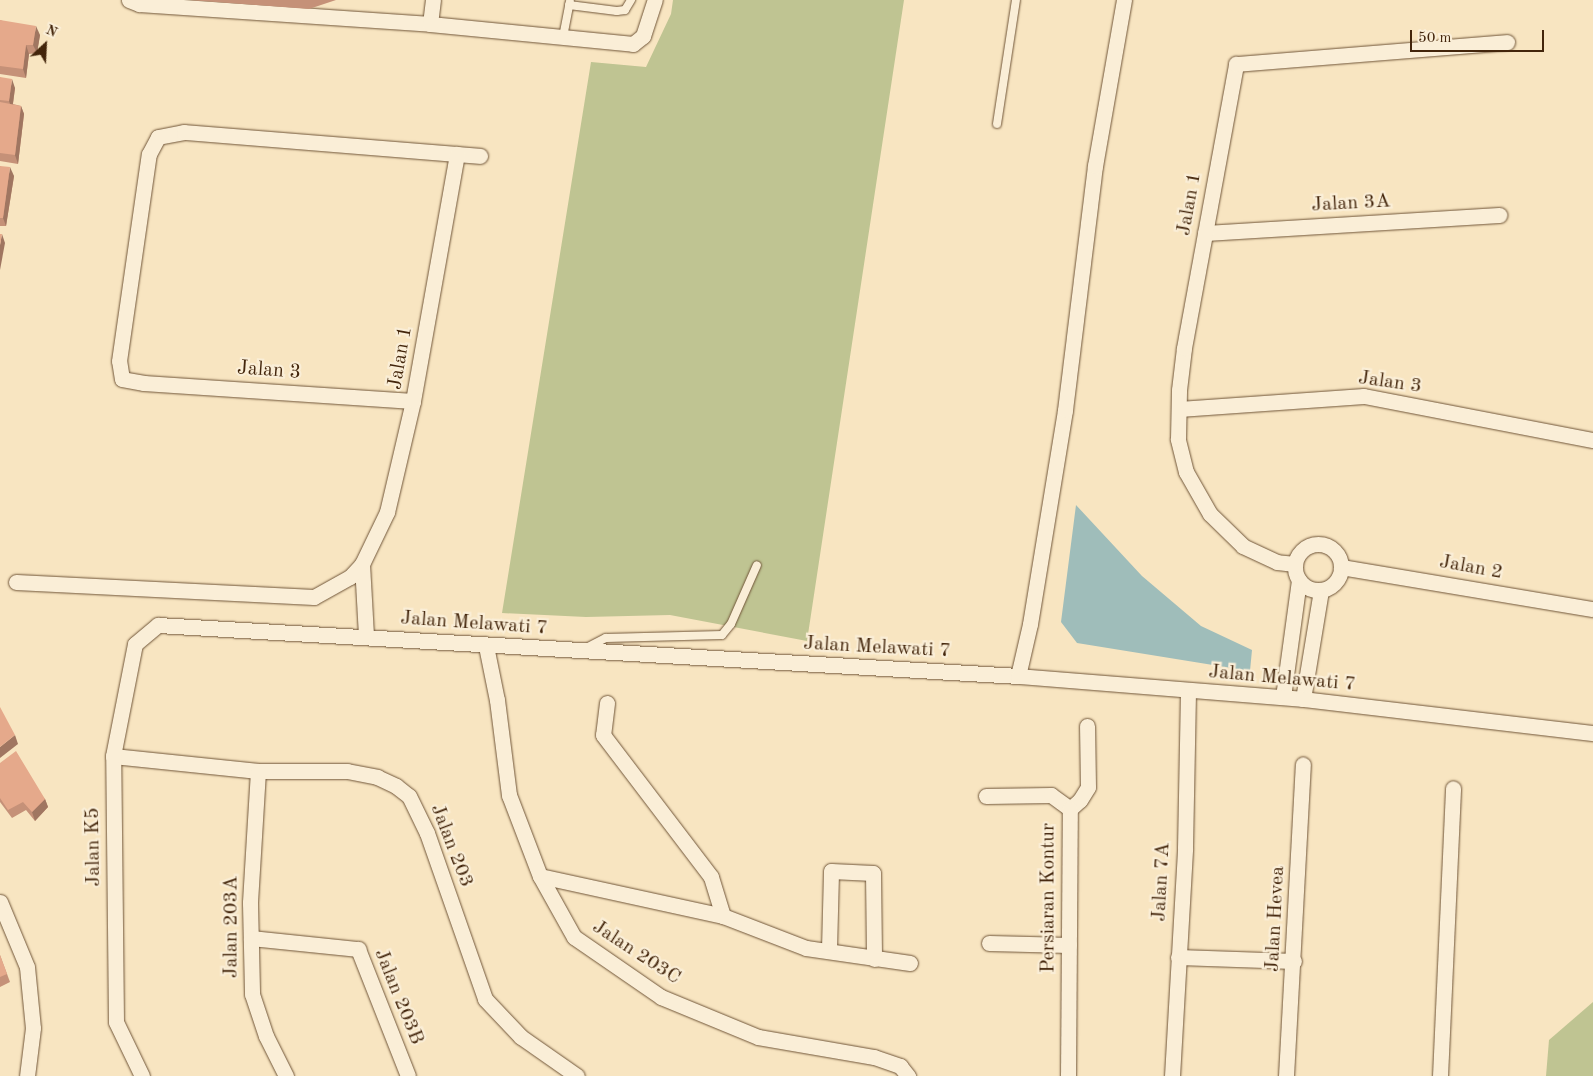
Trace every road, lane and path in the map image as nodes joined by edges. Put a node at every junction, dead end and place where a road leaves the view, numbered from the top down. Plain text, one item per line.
1 (130, 0) edge
2 (433, 0) edge
3 (632, 0) edge
4 (655, 0) edge
5 (1016, 0) edge
6 (1124, 0) edge
7 (570, 2) edge
8 (430, 24) junction
9 (563, 38) junction
10 (1507, 42) dead end
11 (997, 124) dead end
12 (457, 154) junction
13 (480, 156) dead end
14 (1499, 215) dead end
15 (1205, 233) junction
16 (414, 401) junction
17 (1178, 409) junction
18 (1593, 440) edge
19 (362, 564) junction
20 (1295, 564) junction
21 (757, 565) dead end
22 (1341, 567) junction
23 (1298, 580) junction
24 (16, 582) dead end
25 (1321, 590) junction
26 (1593, 609) edge
27 (158, 625) joint
28 (366, 636) junction
29 (486, 646) junction
30 (580, 652) junction
31 (1018, 676) junction
32 (1188, 690) junction
33 (1283, 697) junction
34 (1303, 699) junction
35 (607, 703) dead end
36 (1087, 726) dead end
37 (1593, 733) edge
38 (113, 756) junction
39 (1303, 764) dead end
40 (258, 771) junction
41 (1453, 788) dead end
42 (986, 796) dead end
43 (1070, 808) junction
44 (540, 876) junction
45 (0, 902) edge
46 (723, 916) junction
47 (251, 938) junction
48 (988, 943) dead end
49 (1069, 945) junction
50 (830, 949) junction
51 (1178, 957) junction
52 (874, 959) junction
53 (1294, 961) junction
54 (910, 963) dead end
55 (27, 1076) edge
56 (142, 1076) edge
57 (286, 1076) edge
58 (408, 1076) edge
59 (577, 1076) edge
60 (908, 1076) edge
61 (1068, 1076) edge
62 (1172, 1076) edge
63 (1286, 1076) edge
64 (1440, 1076) edge

1 - 8 street
2 - 8 street
3 - 7 lane
4 - 9 street
5 - 11 lane
6 - 31 street
7 - 9 lane
8 - 9 street
10 - 15 street, Jalan 1
12 - 13 street
12 - 16 street, Jalan 1
12 - 16 street, Jalan 3
14 - 15 street, Jalan 3A
15 - 17 street, Jalan 1
16 - 19 street, Jalan 1
17 - 18 street, Jalan 3
17 - 20 street, Jalan 1
19 - 24 street
19 - 28 street
20 - 22 street
20 - 23 street
21 - 30 lane
22 - 25 street
22 - 26 street, Jalan 2
23 - 25 street
23 - 33 street
25 - 34 street
27 - 28 street, Jalan Melawati 7
27 - 38 street, Jalan K5
28 - 29 street, Jalan Melawati 7
29 - 30 street, Jalan Melawati 7
29 - 44 street, Jalan 203C
30 - 31 street, Jalan Melawati 7
31 - 32 street, Jalan Melawati 7
32 - 33 street, Jalan Melawati 7
32 - 51 street, Jalan 7A
33 - 34 street, Jalan Melawati 7
34 - 37 street, Jalan Melawati 7
35 - 46 street
36 - 43 street
38 - 40 street, Jalan 203
38 - 56 street, Jalan K5
39 - 53 street, Jalan Hevea
40 - 47 street, Jalan 203A
40 - 59 street, Jalan 203
41 - 64 street
42 - 43 street, Persiaran Kontur
43 - 49 street, Persiaran Kontur
44 - 46 street
44 - 60 street, Jalan 203C
45 - 55 street
46 - 50 street
47 - 57 street, Jalan 203A
47 - 58 street, Jalan 203B
48 - 49 street
49 - 61 street, Persiaran Kontur
50 - 52 street
50 - 52 street
51 - 53 street
51 - 62 street, Jalan 7A
52 - 54 street
53 - 63 street, Jalan Hevea

